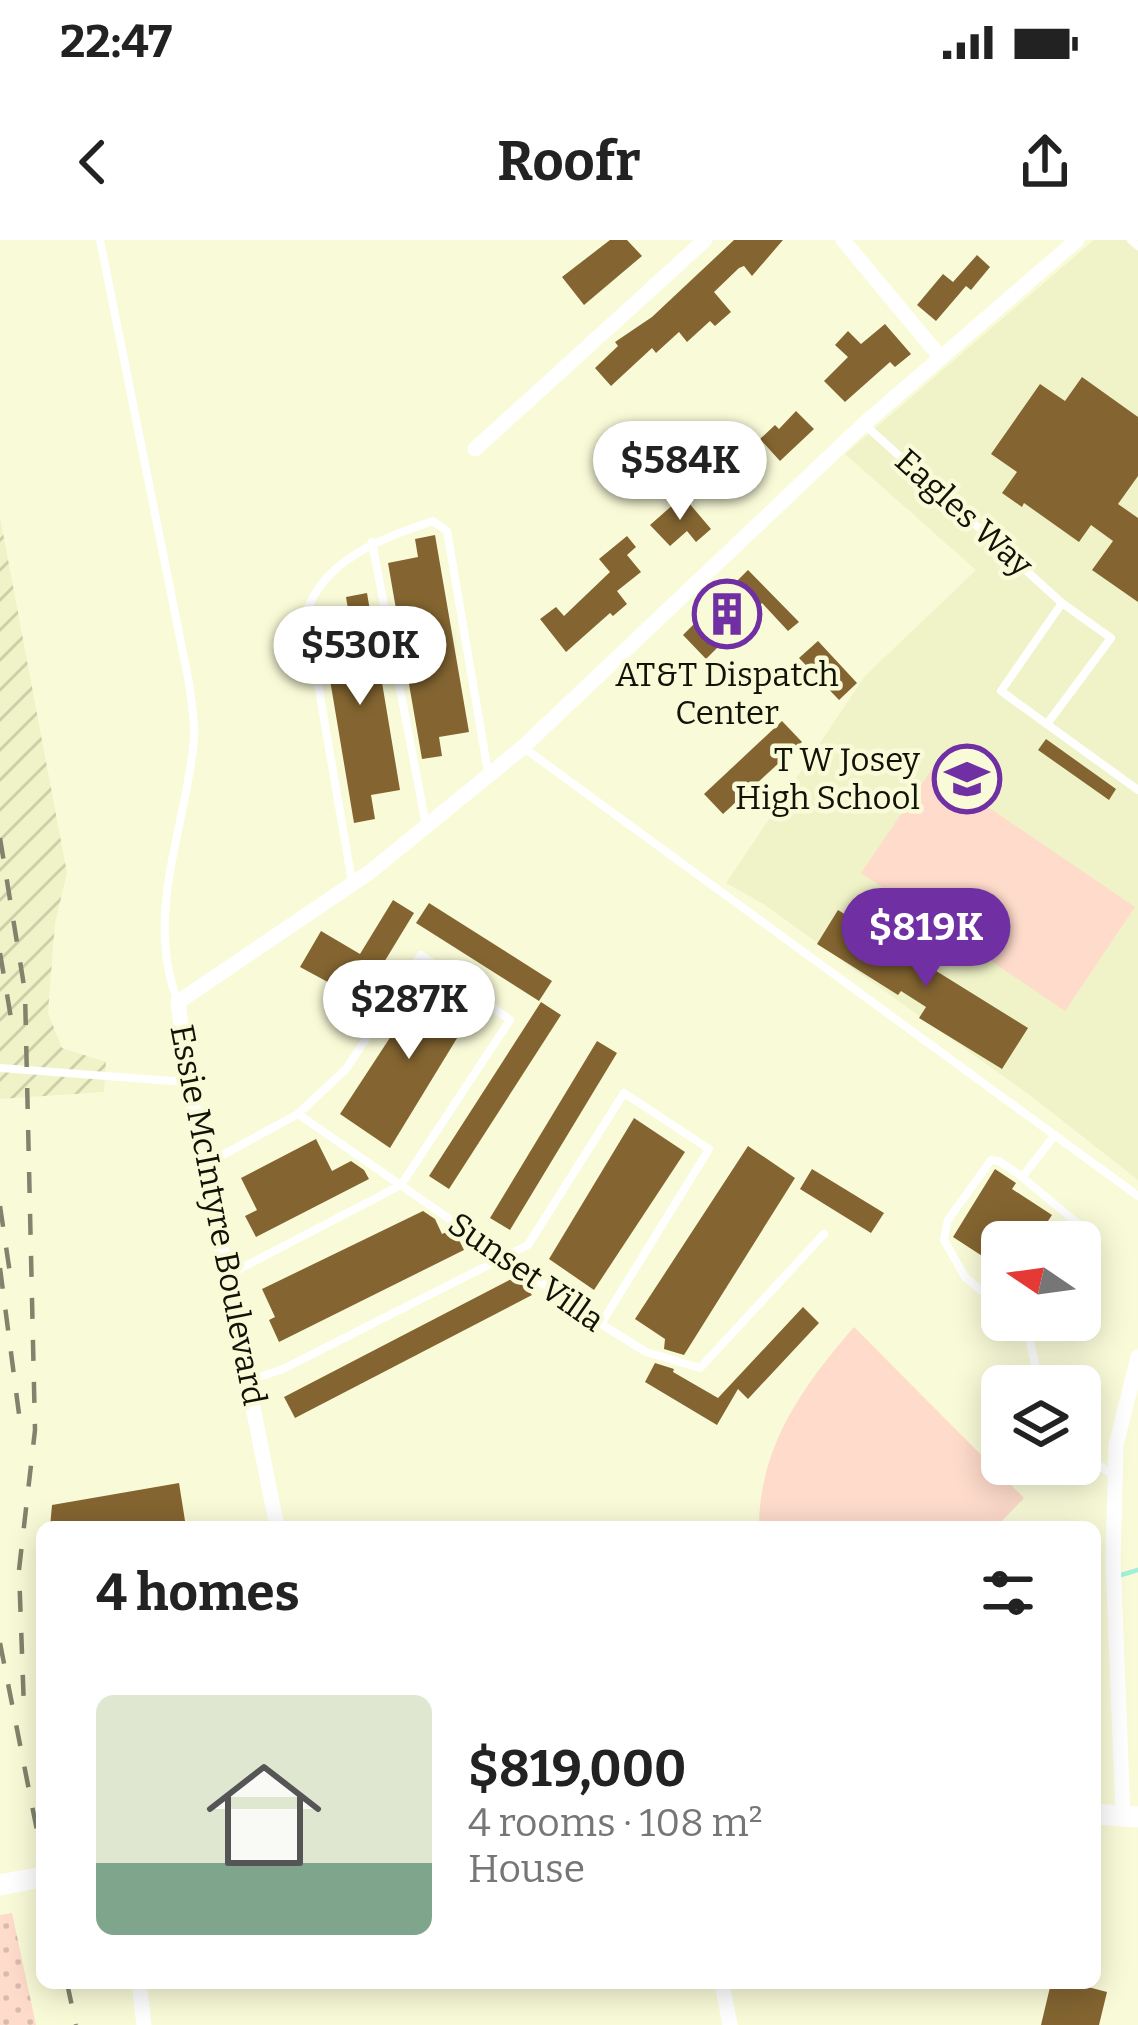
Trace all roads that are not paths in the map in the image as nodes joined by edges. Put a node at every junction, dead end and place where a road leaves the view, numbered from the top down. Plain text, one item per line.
1 (100, 240) edge
2 (705, 240) edge
3 (844, 240) edge
4 (1077, 240) edge
5 (941, 358) junction
6 (864, 424) junction
7 (475, 449) dead end
8 (372, 542) junction
9 (1062, 604) junction
10 (1047, 724) junction
11 (522, 748) junction
12 (489, 775) junction
13 (1138, 790) edge
14 (426, 826) junction
15 (352, 884) junction
16 (178, 1002) junction
17 (0, 1068) edge
18 (188, 1082) junction
19 (298, 1114) junction
20 (1054, 1135) junction
21 (205, 1164) junction
22 (1022, 1177) junction
23 (400, 1185) junction
24 (1138, 1196) edge
25 (1075, 1221) edge
26 (824, 1234) dead end
27 (505, 1258) junction
28 (228, 1275) junction
29 (981, 1290) edge
30 (602, 1324) junction
31 (1138, 1357) edge
32 (248, 1381) junction
33 (1138, 1438) edge
34 (1116, 1445) junction
35 (1101, 1467) edge
36 (1115, 1478) junction
37 (276, 1521) edge
38 (1101, 1814) edge
39 (1131, 1817) edge
40 (36, 1878) edge
41 (0, 1885) edge
42 (140, 1989) edge
43 (723, 1989) edge
44 (144, 2025) edge
45 (730, 2025) edge

1 - 16 lane
2 - 7 street
3 - 5 street
4 - 5 street, Essie McIntyre Boulevard
5 - 6 street, Essie McIntyre Boulevard
6 - 9 lane, Eagles Way
6 - 11 street, Essie McIntyre Boulevard
8 - 12 lane
8 - 14 lane
8 - 15 lane
9 - 10 lane
9 - 10 lane, Eagles Way
10 - 13 lane
11 - 12 street, Essie McIntyre Boulevard
11 - 20 lane
12 - 14 street, Essie McIntyre Boulevard
14 - 15 street, Essie McIntyre Boulevard
15 - 16 street, Essie McIntyre Boulevard
16 - 18 street, Essie McIntyre Boulevard
17 - 18 lane
18 - 21 street, Essie McIntyre Boulevard
19 - 21 lane
19 - 23 lane, Sunset Villa
19 - 23 lane
20 - 22 lane
20 - 24 lane
21 - 28 street, Essie McIntyre Boulevard
22 - 25 lane
22 - 29 lane
23 - 27 lane, Sunset Villa
23 - 28 lane
26 - 30 lane, Sunset Villa
27 - 30 lane, Sunset Villa
27 - 30 lane
27 - 32 lane
28 - 32 street, Essie McIntyre Boulevard
31 - 34 street
32 - 37 street, Essie McIntyre Boulevard
33 - 34 street
34 - 36 street
35 - 36 lane
36 - 39 street
38 - 39 street
40 - 41 street
42 - 44 street
43 - 45 street

